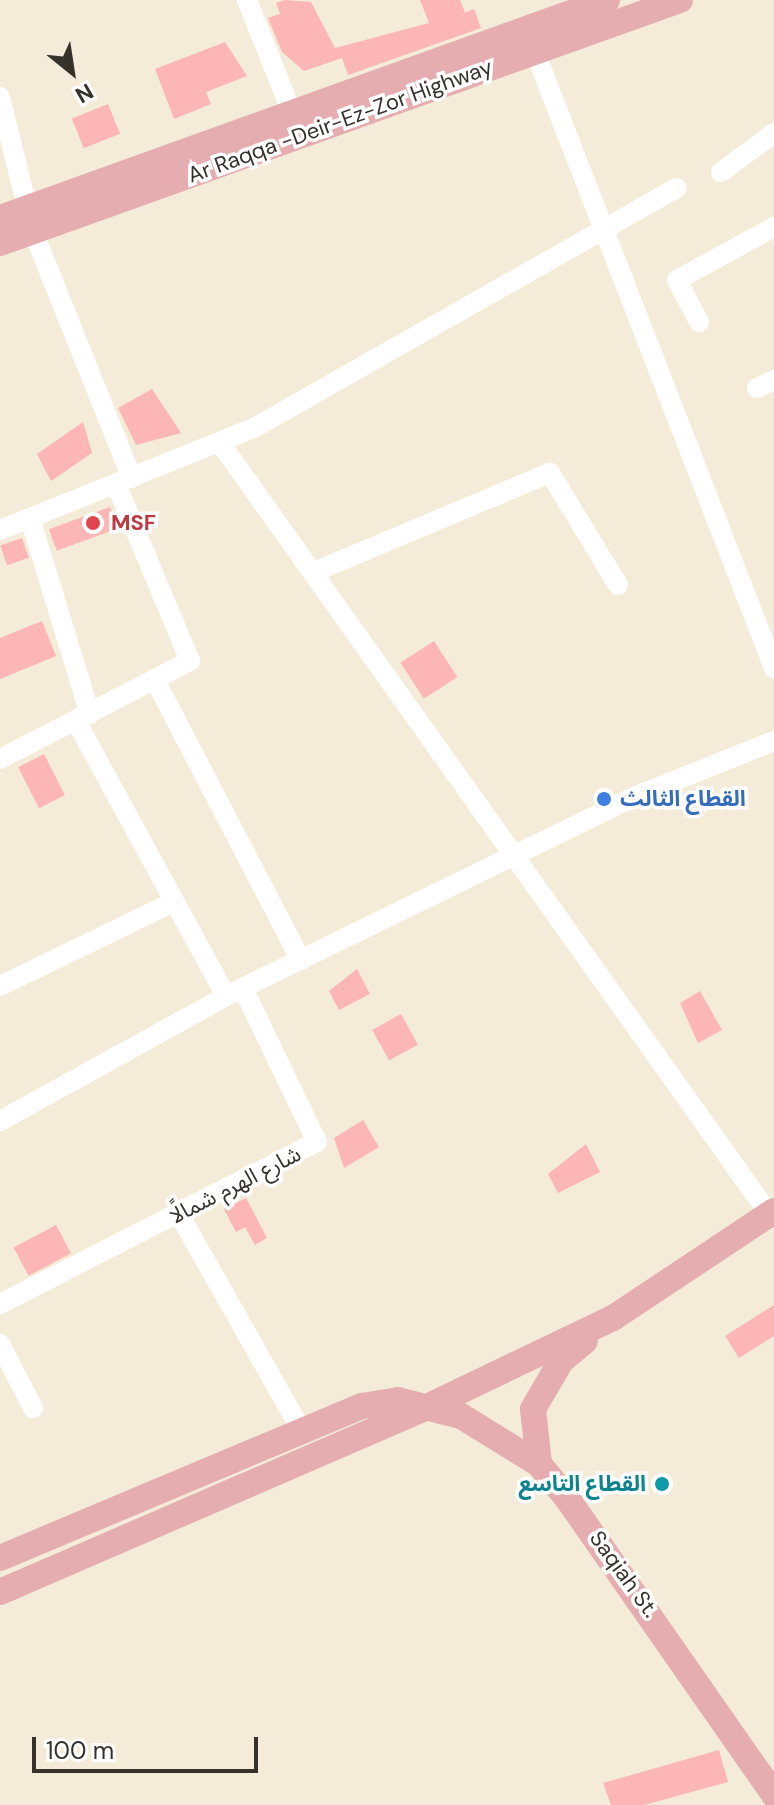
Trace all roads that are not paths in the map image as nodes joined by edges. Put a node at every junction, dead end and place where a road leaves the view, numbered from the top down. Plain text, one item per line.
1 (247, 0) edge
2 (607, 0) edge
3 (680, 0) edge
4 (535, 52) junction
5 (0, 97) edge
6 (292, 113) junction
7 (774, 133) edge
8 (721, 172) dead end
9 (677, 188) dead end
10 (0, 218) edge
11 (31, 219) junction
12 (774, 227) edge
13 (605, 233) junction
14 (0, 243) edge
15 (699, 322) dead end
16 (221, 444) junction
17 (124, 481) junction
18 (30, 518) junction
19 (0, 530) edge
20 (314, 572) junction
21 (618, 585) dead end
22 (774, 668) edge
23 (155, 680) junction
24 (83, 717) junction
25 (774, 741) edge
26 (0, 759) edge
27 (518, 857) junction
28 (172, 903) junction
29 (301, 960) junction
30 (0, 986) edge
31 (235, 992) junction
32 (0, 1121) edge
33 (772, 1212) edge
34 (179, 1214) junction
35 (0, 1304) edge
36 (613, 1318) junction
37 (0, 1344) edge
38 (427, 1407) junction
39 (33, 1408) dead end
40 (301, 1430) junction
41 (539, 1464) junction
42 (0, 1558) edge
43 (0, 1592) edge
44 (774, 1795) edge

1 - 6 street
2 - 6 main road, Ar Raqqa -Deir-Ez-Zor Highway
3 - 4 main road, Ar Raqqa -Deir-Ez-Zor Highway
4 - 11 main road, Ar Raqqa -Deir-Ez-Zor Highway
4 - 13 street
5 - 11 street
6 - 11 main road, Ar Raqqa -Deir-Ez-Zor Highway
7 - 8 street
9 - 13 street
10 - 11 main road, Ar Raqqa -Deir-Ez-Zor Highway
11 - 14 main road, Ar Raqqa -Deir-Ez-Zor Highway
11 - 17 street
12 - 15 street
13 - 16 street
13 - 22 street
16 - 17 street
16 - 20 street
17 - 18 street
17 - 23 street
18 - 19 street
18 - 24 street
20 - 21 street
20 - 27 street
23 - 24 street
23 - 29 street
24 - 26 street
24 - 28 street
25 - 27 street
27 - 29 street
27 - 33 street
28 - 30 street
28 - 31 street
29 - 31 street
31 - 32 street
31 - 34 street, شارع الهرم شمالًا
33 - 36 main road
34 - 35 street, شارع الهرم شمالًا
34 - 40 street
36 - 38 main road
36 - 41 main road
37 - 39 street
38 - 40 main road, Saqiah St.
38 - 41 main road, Saqiah St.
38 - 43 main road
40 - 42 main road, Saqiah St.
41 - 44 main road, Saqiah St.

